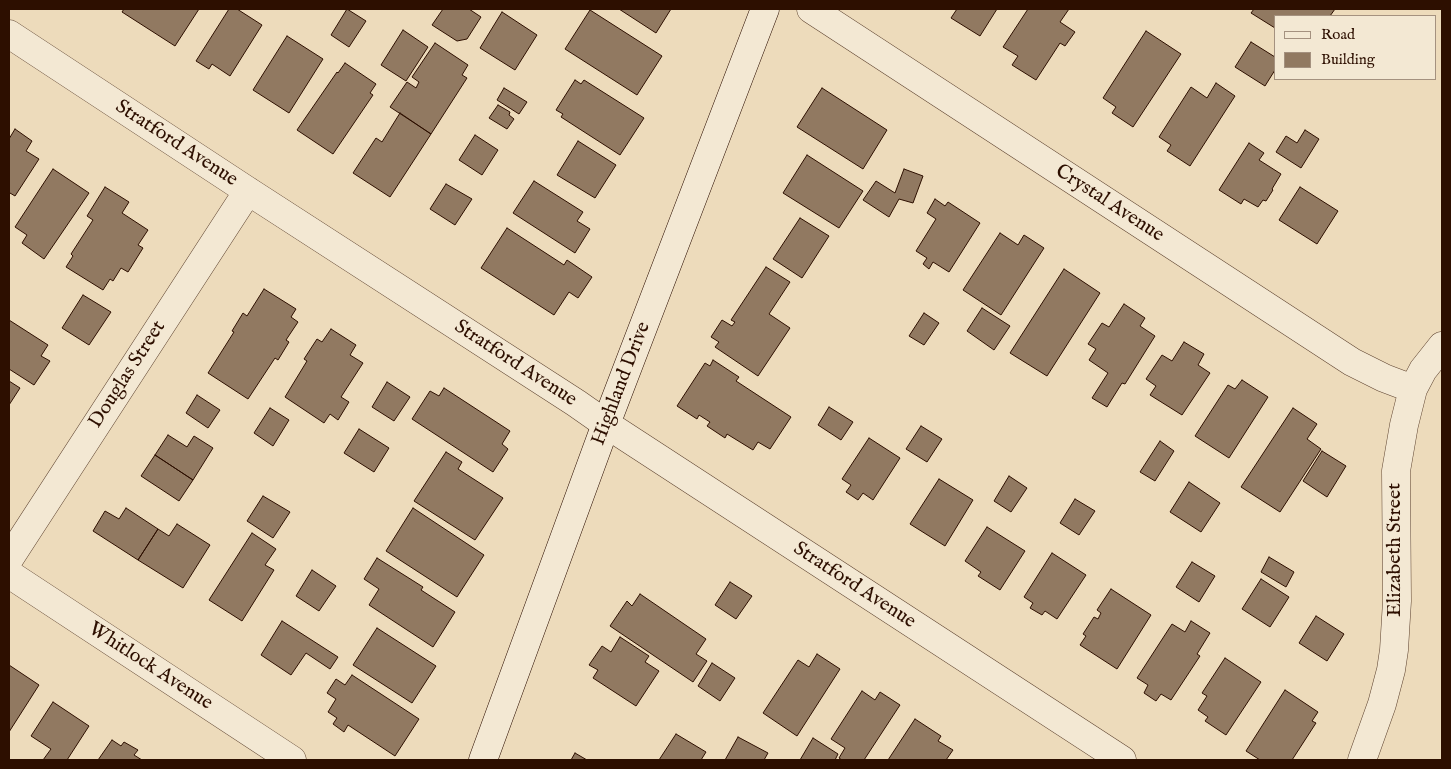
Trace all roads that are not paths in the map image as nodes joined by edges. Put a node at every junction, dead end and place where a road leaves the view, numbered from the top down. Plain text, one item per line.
1 (765, 9) edge
2 (811, 9) edge
3 (9, 34) edge
4 (248, 191) junction
5 (1442, 346) edge
6 (1413, 389) junction
7 (606, 424) junction
8 (9, 559) edge
9 (9, 574) edge
10 (292, 760) edge
11 (483, 760) edge
12 (1122, 760) edge
13 (1362, 760) edge

1 - 7 street, Highland Drive
2 - 6 street, Crystal Avenue
3 - 4 street, Stratford Avenue
4 - 7 street, Stratford Avenue
4 - 8 street, Douglas Street
5 - 6 street, Elizabeth Street
6 - 13 street, Elizabeth Street
7 - 11 street, Highland Drive
7 - 12 street, Stratford Avenue
9 - 10 street, Whitlock Avenue

